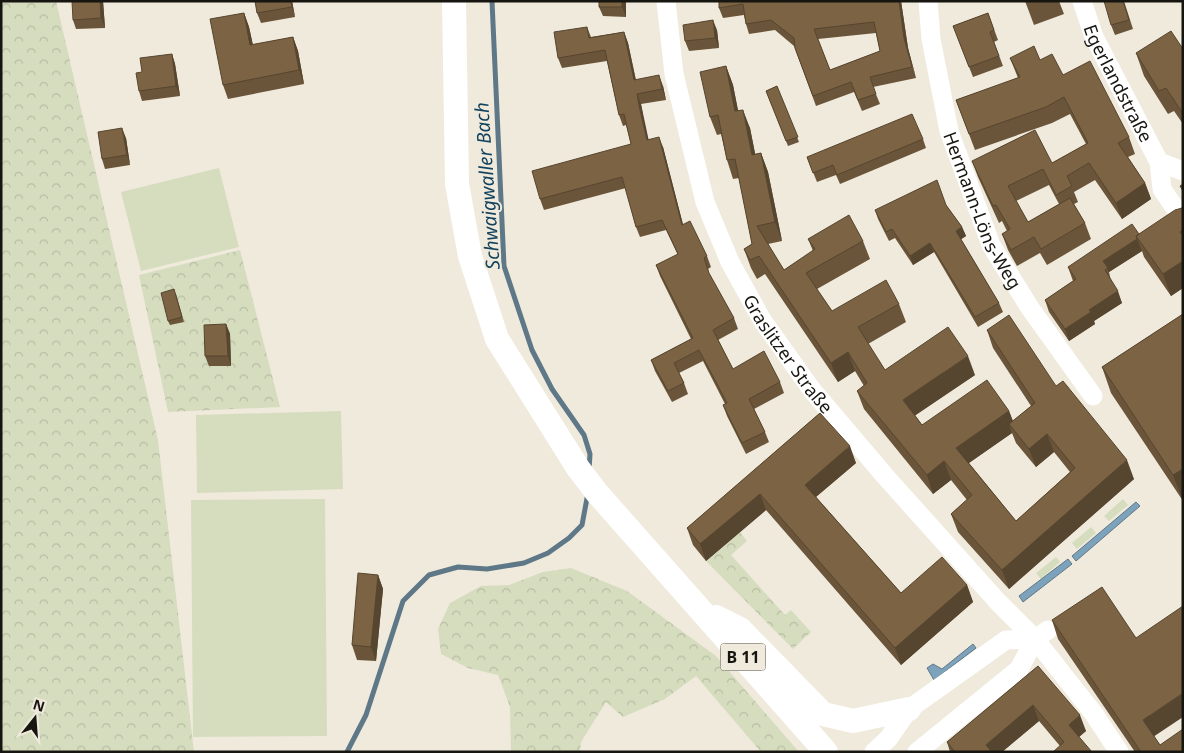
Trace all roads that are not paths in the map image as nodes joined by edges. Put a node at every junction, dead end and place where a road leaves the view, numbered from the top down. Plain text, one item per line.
1 (454, 1) edge
2 (666, 1) edge
3 (928, 1) edge
4 (1082, 1) edge
5 (1159, 162) junction
6 (1183, 171) edge
7 (1183, 220) edge
8 (1093, 396) dead end
9 (701, 610) junction
10 (1041, 634) junction
11 (909, 710) junction
12 (927, 749) edge
13 (826, 752) edge
14 (874, 752) edge
15 (1119, 752) edge

1 - 9 main road, B 11
2 - 10 street, Graslitzer Straße
3 - 8 street, Hermann-Löns-Weg
4 - 5 street, Egerlandstraße
5 - 6 street, Egerlandstraße
5 - 7 street, Egerlandstraße
9 - 11 main road
9 - 13 main road, B 11
10 - 11 street
10 - 12 street
10 - 15 street, Graslitzer Straße
11 - 14 street

